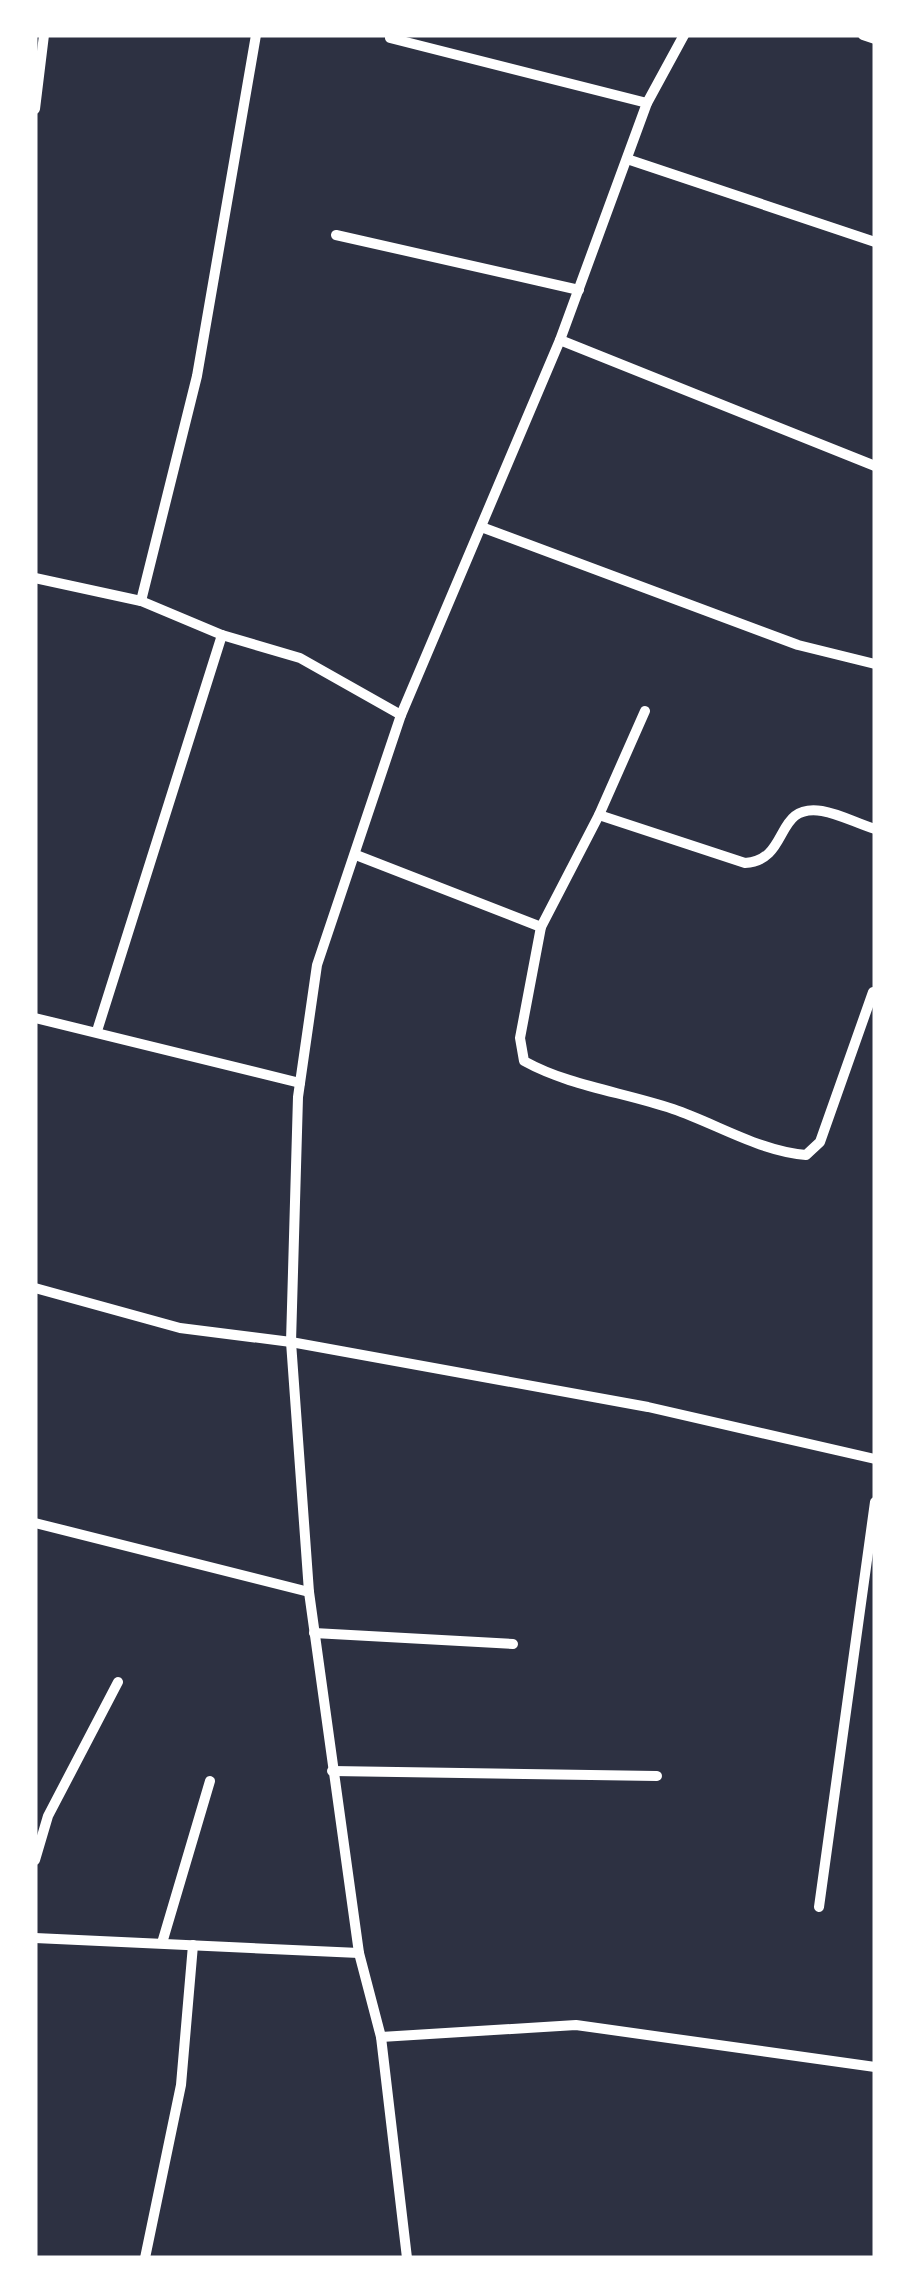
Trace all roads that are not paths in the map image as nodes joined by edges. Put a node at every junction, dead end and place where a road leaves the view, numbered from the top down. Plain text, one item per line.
1 (44, 35) edge
2 (256, 35) edge
3 (684, 35) edge
4 (863, 35) edge
5 (390, 38) dead end
6 (875, 39) edge
7 (647, 103) junction
8 (35, 108) edge
9 (627, 160) junction
10 (336, 235) dead end
11 (875, 242) edge
12 (579, 290) junction
13 (560, 340) junction
14 (875, 466) edge
15 (484, 528) junction
16 (35, 578) edge
17 (141, 600) junction
18 (222, 636) junction
19 (875, 664) edge
20 (645, 711) dead end
21 (401, 715) junction
22 (600, 814) junction
23 (875, 829) edge
24 (356, 855) junction
25 (541, 927) junction
26 (873, 992) edge
27 (35, 1018) edge
28 (97, 1031) junction
29 (300, 1083) junction
30 (35, 1288) edge
31 (291, 1342) junction
32 (875, 1459) edge
33 (875, 1502) edge
34 (35, 1523) edge
35 (308, 1592) junction
36 (314, 1634) junction
37 (513, 1644) dead end
38 (118, 1682) dead end
39 (332, 1771) junction
40 (657, 1776) dead end
41 (210, 1782) dead end
42 (35, 1860) edge
43 (819, 1907) dead end
44 (35, 1938) edge
45 (162, 1943) junction
46 (194, 1945) junction
47 (359, 1953) junction
48 (381, 2037) junction
49 (875, 2066) edge
50 (145, 2258) edge
51 (407, 2258) edge

1 - 8 street
2 - 17 street
3 - 7 street
4 - 6 street
5 - 7 street
7 - 9 street
9 - 11 street
9 - 12 street
10 - 12 street
12 - 13 street
13 - 14 street
13 - 15 street
15 - 19 street
15 - 21 street
16 - 17 street
17 - 18 street
18 - 21 street
18 - 28 street
20 - 22 street
21 - 24 street
22 - 23 street
22 - 25 street
24 - 25 street
24 - 29 street
25 - 26 street
27 - 28 street
28 - 29 street
29 - 31 street
30 - 31 street
31 - 32 street
31 - 35 street
33 - 43 street
34 - 35 street
35 - 36 street
36 - 37 street
36 - 39 street
38 - 42 street
39 - 40 street
39 - 47 street
41 - 45 street
44 - 45 street
45 - 46 street
46 - 47 street
46 - 50 street
47 - 48 street
48 - 49 street
48 - 51 street

